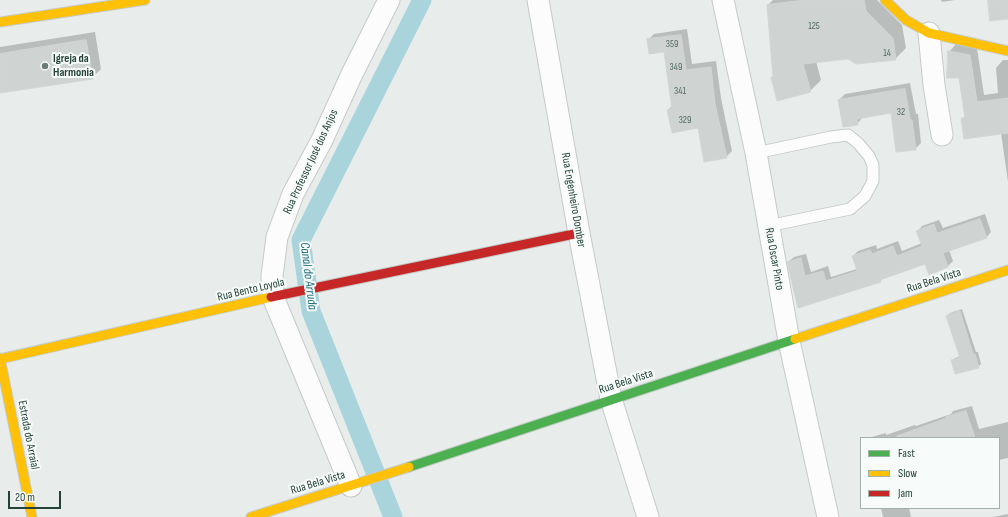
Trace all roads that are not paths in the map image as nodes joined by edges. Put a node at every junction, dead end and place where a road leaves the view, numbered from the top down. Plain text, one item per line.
1 (145, 0) edge
2 (389, 0) edge
3 (538, 0) edge
4 (723, 0) edge
5 (885, 0) edge
6 (0, 22) edge
7 (929, 33) junction
8 (1008, 51) edge
9 (942, 135) dead end
10 (756, 153) junction
11 (768, 226) junction
12 (579, 233) junction
13 (1008, 270) edge
14 (277, 296) junction
15 (789, 341) junction
16 (0, 358) edge
17 (611, 399) junction
18 (357, 484) junction
19 (32, 517) edge
20 (251, 517) edge
21 (648, 517) edge
22 (828, 517) edge

1 - 6 street
2 - 14 street, Rua Professor José dos Anjos
3 - 12 street, Rua Engenheiro Domber
4 - 10 street, Rua Oscar Pinto
5 - 7 street
7 - 8 street
7 - 9 street
10 - 11 street, Rua Oscar Pinto
10 - 11 lane
11 - 15 street, Rua Oscar Pinto
12 - 14 street, Rua Bento Loyola
12 - 17 street, Rua Engenheiro Domber
13 - 15 street, Rua Bela Vista
14 - 16 street, Rua Bento Loyola
14 - 18 street, Rua Professor José dos Anjos
15 - 17 street, Rua Bela Vista
15 - 22 street, Rua Oscar Pinto
16 - 19 street, Estrada do Arraial
17 - 18 street, Rua Bela Vista
17 - 21 street, Rua Engenheiro Domber
18 - 20 street, Rua Bela Vista

